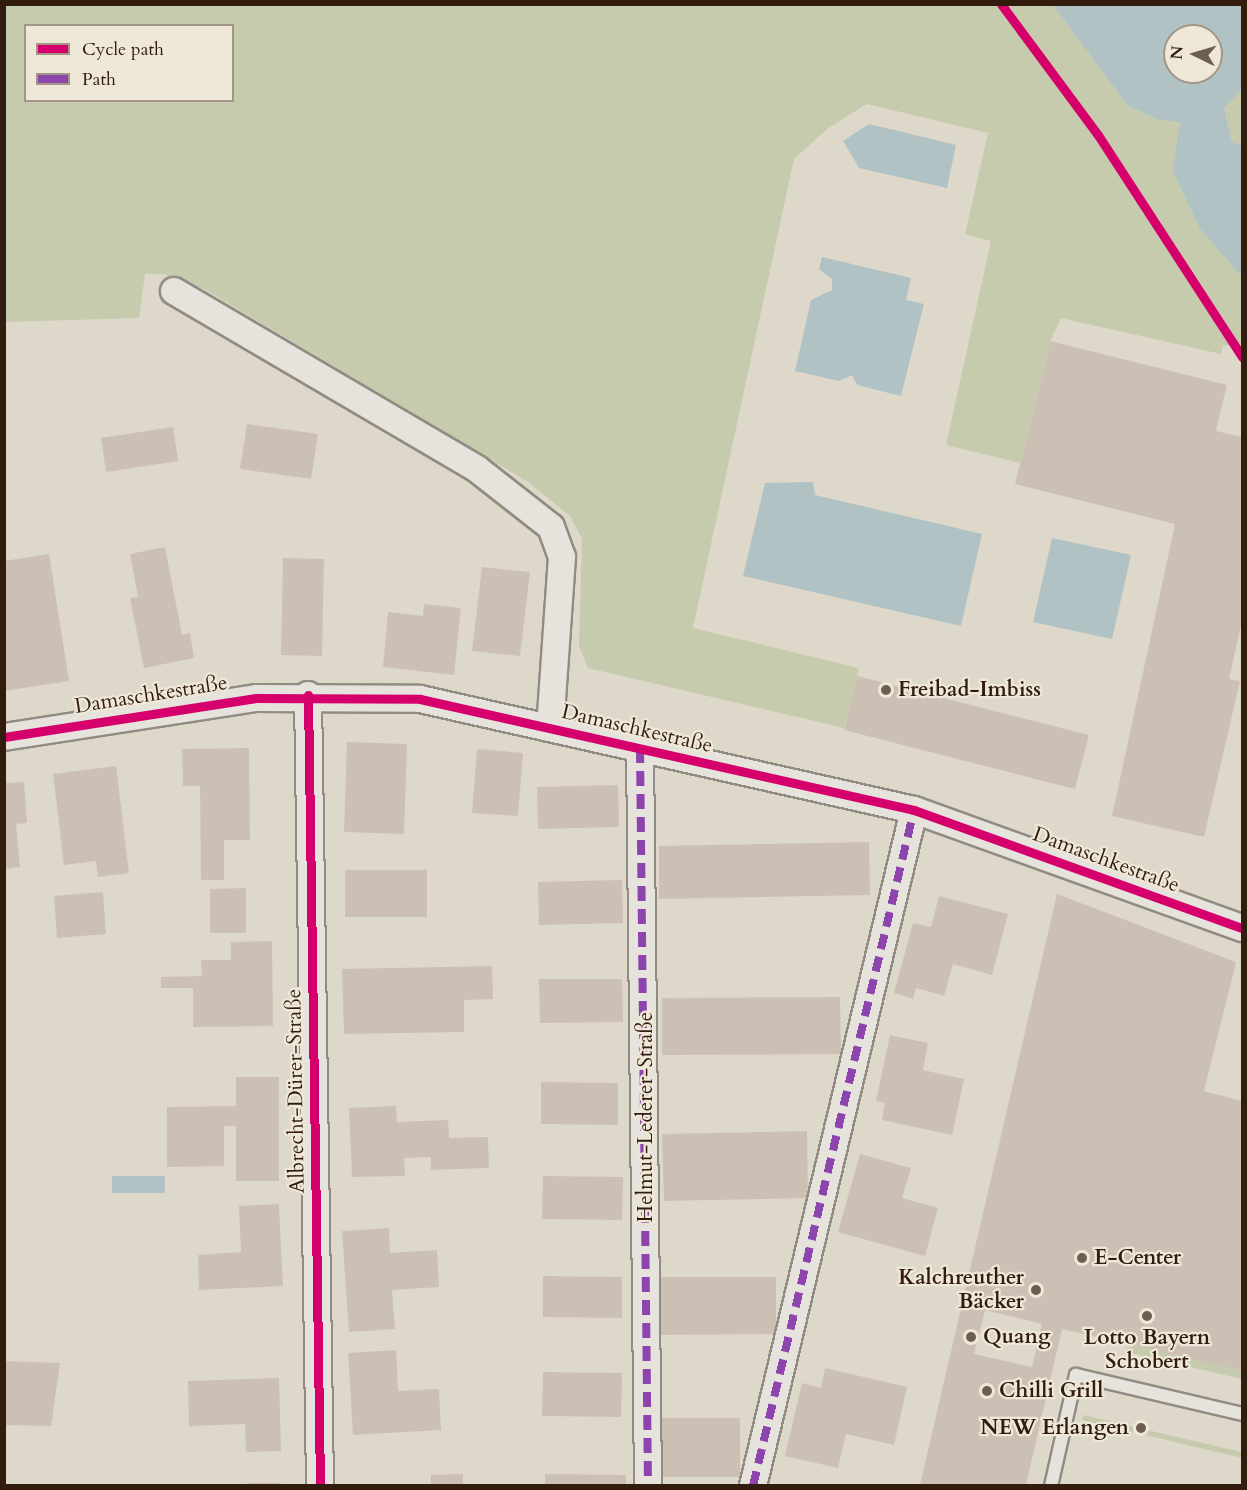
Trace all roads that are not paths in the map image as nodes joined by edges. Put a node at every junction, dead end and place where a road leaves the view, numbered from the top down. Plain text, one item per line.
1 (174, 291) dead end
2 (308, 695) junction
3 (550, 728) junction
4 (4, 737) edge
5 (640, 748) junction
6 (914, 810) junction
7 (1242, 928) edge
8 (1242, 1414) edge
9 (320, 1485) edge
10 (648, 1485) edge
11 (753, 1485) edge
12 (1051, 1485) edge

1 - 3 street, Damaschkestraße
2 - 3 street, Damaschkestraße
2 - 4 street, Damaschkestraße
2 - 9 street, Albrecht-Dürer-Straße
3 - 5 street, Damaschkestraße
5 - 6 street, Damaschkestraße
5 - 10 street, Helmut-Lederer-Straße
6 - 7 street, Damaschkestraße
6 - 11 street
8 - 12 lane

